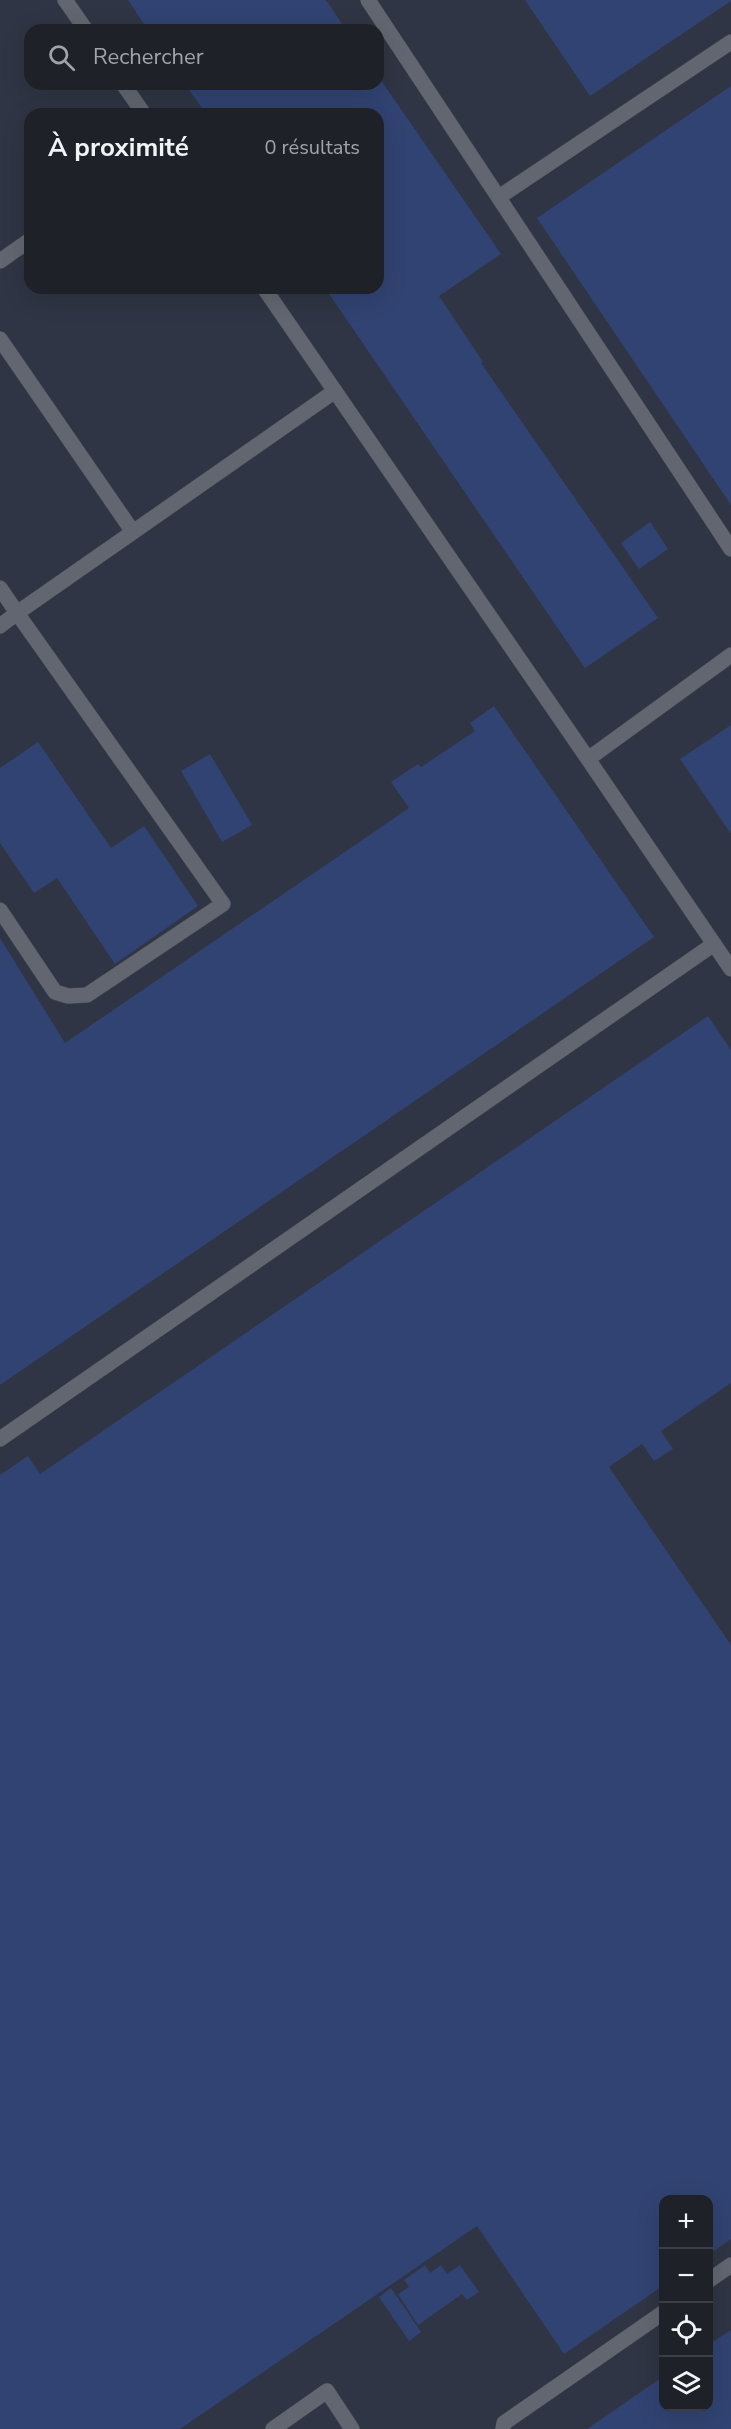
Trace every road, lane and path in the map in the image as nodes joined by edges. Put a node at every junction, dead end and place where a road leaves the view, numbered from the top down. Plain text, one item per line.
1 (65, 0) edge
2 (368, 0) edge
3 (82, 24) edge
4 (384, 24) edge
5 (384, 24) edge
6 (731, 42) edge
7 (127, 90) edge
8 (140, 108) edge
9 (499, 197) junction
10 (24, 244) edge
11 (0, 261) edge
12 (268, 294) edge
13 (0, 339) edge
14 (335, 391) junction
15 (133, 532) junction
16 (731, 549) edge
17 (0, 588) edge
18 (17, 613) junction
19 (0, 626) edge
20 (731, 656) edge
21 (588, 759) junction
22 (0, 910) edge
23 (714, 944) junction
24 (731, 969) edge
25 (0, 1440) edge
26 (731, 2265) edge
27 (713, 2278) edge
28 (659, 2315) edge
29 (273, 2429) edge
30 (352, 2429) edge
31 (502, 2429) edge

1 - 3 lane
2 - 4 lane
5 - 9 lane
6 - 9 lane
7 - 8 lane
9 - 16 lane
10 - 11 lane
12 - 14 lane
13 - 15 lane
14 - 15 lane
14 - 21 lane
15 - 18 lane
17 - 18 lane
18 - 19 lane
18 - 22 lane
20 - 21 lane
21 - 23 lane
23 - 24 lane
23 - 25 lane
26 - 27 lane
28 - 31 lane
29 - 30 lane

